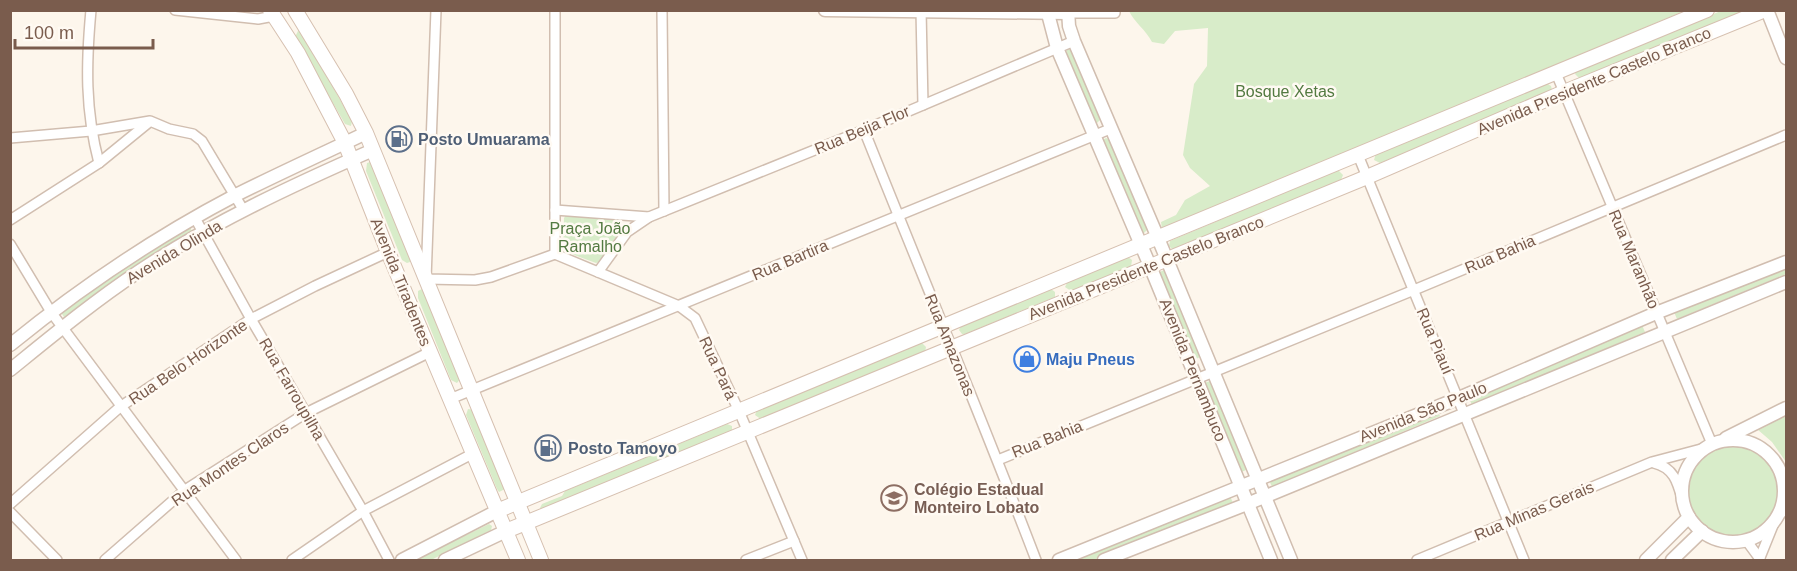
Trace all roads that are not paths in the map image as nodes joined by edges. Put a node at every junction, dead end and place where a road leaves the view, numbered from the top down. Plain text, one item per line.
1 (91, 10) edge
2 (175, 10) edge
3 (295, 10) edge
4 (436, 10) edge
5 (555, 10) edge
6 (662, 10) edge
7 (825, 10) edge
8 (1115, 10) edge
9 (1707, 10) edge
10 (1766, 10) edge
11 (921, 12) edge
12 (1047, 12) edge
13 (1068, 12) edge
14 (269, 13) edge
15 (1074, 41) junction
16 (1057, 48) junction
17 (1786, 58) edge
18 (1556, 73) junction
19 (1564, 92) junction
20 (923, 105) junction
21 (150, 121) junction
22 (864, 129) junction
23 (1110, 129) junction
24 (91, 131) junction
25 (366, 133) junction
26 (1094, 135) junction
27 (1786, 135) edge
28 (10, 138) edge
29 (345, 143) junction
30 (374, 150) junction
31 (1358, 155) junction
32 (352, 159) junction
33 (99, 163) junction
34 (1367, 177) junction
35 (1134, 185) junction
36 (1118, 192) junction
37 (235, 196) junction
38 (1611, 206) junction
39 (555, 210) junction
40 (244, 211) junction
41 (664, 211) junction
42 (621, 214) junction
43 (898, 215) junction
44 (649, 217) junction
45 (195, 218) junction
46 (10, 220) edge
47 (627, 232) junction
48 (203, 234) junction
49 (1158, 238) junction
50 (10, 244) edge
51 (1141, 244) junction
52 (388, 252) junction
53 (555, 254) junction
54 (1167, 260) junction
55 (1786, 262) edge
56 (1150, 266) junction
57 (598, 272) junction
58 (426, 279) junction
59 (1056, 280) junction
60 (1786, 282) edge
61 (1414, 290) junction
62 (1065, 301) junction
63 (679, 306) junction
64 (51, 312) junction
65 (1656, 313) junction
66 (251, 319) junction
67 (63, 327) junction
68 (942, 327) junction
69 (1664, 332) junction
70 (10, 345) edge
71 (951, 348) junction
72 (430, 352) junction
73 (10, 370) edge
74 (1213, 371) junction
75 (1197, 379) junction
76 (470, 390) junction
77 (1458, 398) junction
78 (450, 399) junction
79 (120, 407) junction
80 (1786, 408) edge
81 (739, 411) junction
82 (306, 413) junction
83 (1465, 414) junction
84 (747, 432) junction
85 (1712, 445) junction
86 (472, 454) junction
87 (998, 459) junction
88 (1652, 462) junction
89 (1258, 480) junction
90 (1240, 487) junction
91 (185, 490) junction
92 (541, 493) junction
93 (1265, 497) junction
94 (1683, 502) junction
95 (517, 503) junction
96 (10, 504) edge
97 (1247, 504) junction
98 (1782, 507) edge
99 (363, 511) junction
100 (497, 511) junction
101 (10, 512) edge
102 (548, 514) junction
103 (1689, 517) junction
104 (1509, 522) junction
105 (525, 524) junction
106 (506, 531) junction
107 (1702, 531) junction
108 (1746, 540) junction
109 (794, 541) junction
110 (1759, 560) edge
111 (57, 561) edge
112 (105, 561) edge
113 (236, 561) edge
114 (292, 561) edge
115 (389, 561) edge
116 (402, 561) edge
117 (445, 561) edge
118 (518, 561) edge
119 (541, 561) edge
120 (746, 561) edge
121 (802, 561) edge
122 (1035, 561) edge
123 (1059, 561) edge
124 (1104, 561) edge
125 (1271, 561) edge
126 (1291, 561) edge
127 (1417, 561) edge
128 (1524, 561) edge
129 (1646, 561) edge
130 (1672, 561) edge

1 - 24 street
2 - 14 street
3 - 25 main road, Avenida Tiradentes
4 - 58 street
5 - 39 street
6 - 41 street
7 - 11 street
8 - 13 street
9 - 18 main road, Avenida Presidente Castelo Branco
10 - 17 street
10 - 19 main road, Avenida Presidente Castelo Branco
11 - 12 street
11 - 20 street
12 - 13 street
12 - 16 street, Avenida Pernambuco
13 - 15 street, Avenida Pernambuco
14 - 29 main road, Avenida Tiradentes
15 - 16 street, Rua Beija Flor
15 - 23 street, Avenida Pernambuco
16 - 20 street, Rua Beija Flor
16 - 26 street, Avenida Pernambuco
18 - 19 street, Rua Maranhão
18 - 31 main road, Avenida Presidente Castelo Branco
19 - 34 main road, Avenida Presidente Castelo Branco
19 - 38 street, Rua Maranhão
20 - 22 street, Rua Beija Flor
21 - 24 street
21 - 33 street
21 - 37 street
22 - 41 street, Rua Beija Flor
22 - 43 street, Rua Amazonas
23 - 26 street, Rua Bartira
23 - 35 street, Avenida Pernambuco
24 - 28 street
24 - 33 street
25 - 29 street, Avenida Olinda
25 - 30 main road, Avenida Tiradentes
26 - 36 street, Avenida Pernambuco
26 - 43 street, Rua Bartira
27 - 38 street, Rua Bahia
29 - 32 main road, Avenida Tiradentes
29 - 37 street, Avenida Olinda
30 - 32 street, Avenida Olinda
30 - 58 main road, Avenida Tiradentes
31 - 34 street, Rua Piauí
31 - 49 main road, Avenida Presidente Castelo Branco
32 - 40 street, Avenida Olinda
32 - 52 main road, Avenida Tiradentes
33 - 46 street
34 - 54 main road, Avenida Presidente Castelo Branco
34 - 61 street, Rua Piauí
35 - 36 street
35 - 49 street, Avenida Pernambuco
36 - 51 street, Avenida Pernambuco
37 - 40 street
37 - 45 street, Avenida Olinda
38 - 61 street, Rua Bahia
38 - 65 street, Rua Maranhão
39 - 42 street, Rua Beija Flor
39 - 53 street
40 - 48 street, Avenida Olinda
41 - 44 street, Rua Beija Flor
42 - 44 street, Rua Beija Flor
42 - 47 street
43 - 63 street, Rua Bartira
43 - 68 street, Rua Amazonas
44 - 47 street, Rua Beija Flor
45 - 48 street, Rua Farroupilha
45 - 64 street, Avenida Olinda
47 - 57 street, Rua Beija Flor
48 - 66 street, Rua Farroupilha
48 - 67 street, Avenida Olinda
49 - 51 main road, Avenida Presidente Castelo Branco
49 - 54 street, Avenida Pernambuco
50 - 64 street
51 - 56 street, Avenida Pernambuco
51 - 59 main road, Avenida Presidente Castelo Branco
52 - 66 street, Rua Belo Horizonte
52 - 72 main road, Avenida Tiradentes
53 - 57 street, Rua Pará
53 - 58 street
54 - 56 main road, Avenida Presidente Castelo Branco
54 - 74 street, Avenida Pernambuco
55 - 65 street, Avenida São Paulo
56 - 62 main road, Avenida Presidente Castelo Branco
56 - 75 street, Avenida Pernambuco
57 - 63 street, Rua Pará
58 - 76 main road, Avenida Tiradentes
59 - 62 main road
59 - 68 main road, Avenida Presidente Castelo Branco
60 - 69 street, Avenida São Paulo
61 - 74 street, Rua Bahia
61 - 77 street, Rua Piauí
62 - 71 main road, Avenida Presidente Castelo Branco
63 - 76 street, Rua Bartira
63 - 81 street, Rua Pará
64 - 67 street
64 - 70 street, Avenida Olinda
65 - 69 street, Rua Maranhão
65 - 77 street, Avenida São Paulo
66 - 79 street, Rua Belo Horizonte
66 - 82 street, Rua Farroupilha
67 - 73 street, Avenida Olinda
67 - 79 street
68 - 71 street, Rua Amazonas
68 - 81 main road, Avenida Presidente Castelo Branco
69 - 83 street, Avenida São Paulo
69 - 85 street, Rua Maranhão
71 - 84 main road, Avenida Presidente Castelo Branco
71 - 87 street, Rua Amazonas
72 - 78 main road, Avenida Tiradentes
72 - 82 street, Rua Montes Claros
74 - 75 street, Rua Bahia
74 - 89 street, Avenida Pernambuco
75 - 87 street, Rua Bahia
75 - 90 street, Avenida Pernambuco
76 - 78 street, Rua Bartira
76 - 95 main road, Avenida Tiradentes
77 - 83 street, Rua Piauí
77 - 89 street, Avenida São Paulo
78 - 86 main road, Avenida Tiradentes
79 - 91 street
79 - 96 street, Rua Belo Horizonte
80 - 85 street
81 - 84 street, Rua Pará
81 - 92 main road, Avenida Presidente Castelo Branco
82 - 91 street, Rua Montes Claros
82 - 99 street, Rua Farroupilha
83 - 93 street, Avenida São Paulo
83 - 104 street, Rua Piauí
84 - 102 main road, Avenida Presidente Castelo Branco
84 - 109 street, Rua Pará
85 - 88 street, Rua Minas Gerais
85 - 94 street
85 - 98 street
86 - 99 street
86 - 100 main road, Avenida Tiradentes
87 - 122 street, Rua Amazonas
88 - 94 street
88 - 104 street, Rua Minas Gerais
89 - 90 street, Avenida São Paulo
89 - 93 street, Avenida Pernambuco
90 - 97 street, Avenida Pernambuco
90 - 123 street, Avenida São Paulo
91 - 112 street, Rua Montes Claros
91 - 113 street
92 - 95 main road, Avenida Presidente Castelo Branco
92 - 102 main road
93 - 97 street, Avenida São Paulo
93 - 126 street, Avenida Pernambuco
94 - 103 street
95 - 100 main road, Avenida Presidente Castelo Branco
95 - 105 main road, Avenida Tiradentes
97 - 124 street, Avenida São Paulo
97 - 125 street, Avenida Pernambuco
98 - 108 street
98 - 110 street
99 - 114 street
99 - 115 street, Rua Farroupilha
100 - 106 main road, Avenida Tiradentes
100 - 116 street
101 - 111 street
102 - 105 main road, Avenida Presidente Castelo Branco
103 - 107 street
103 - 129 street
104 - 127 street, Rua Minas Gerais
104 - 128 street, Rua Piauí
105 - 106 main road, Avenida Presidente Castelo Branco
105 - 119 main road, Avenida Tiradentes
106 - 117 street
106 - 118 main road, Avenida Tiradentes
107 - 108 street
107 - 130 street
108 - 110 street
109 - 120 street
109 - 121 street, Rua Pará

